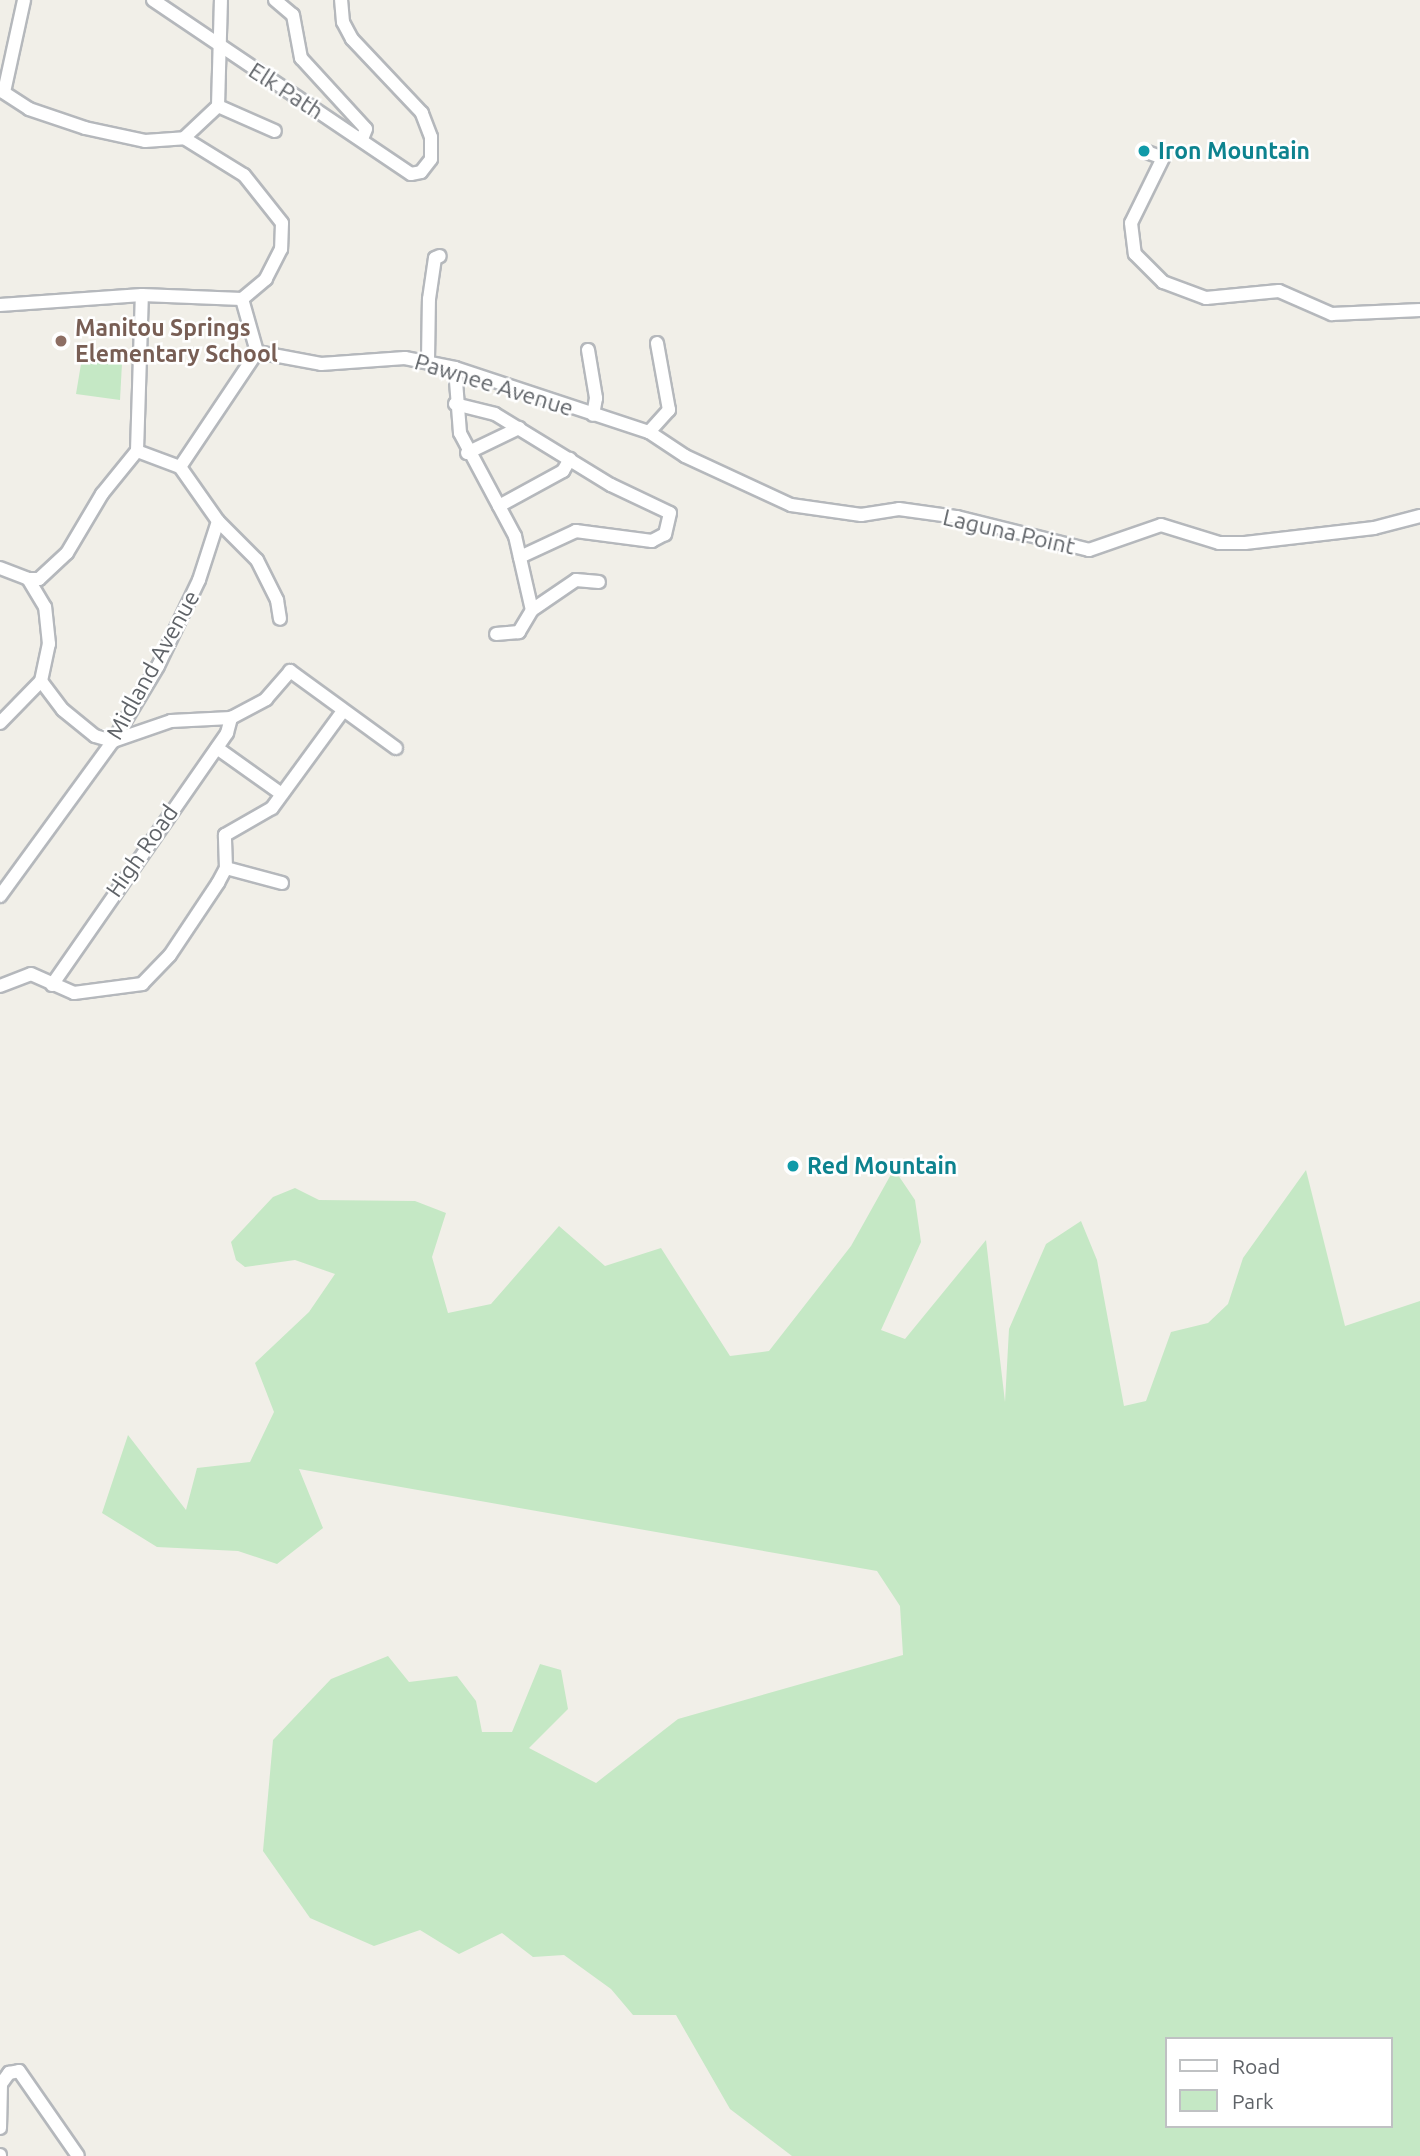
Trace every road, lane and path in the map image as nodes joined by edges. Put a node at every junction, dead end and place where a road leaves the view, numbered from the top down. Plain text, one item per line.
1 (24, 0) edge
2 (153, 0) edge
3 (220, 0) edge
4 (275, 0) edge
5 (341, 0) edge
6 (222, 48) junction
7 (2, 91) edge
8 (218, 106) junction
9 (275, 131) dead end
10 (184, 138) junction
11 (362, 139) junction
12 (1144, 151) dead end
13 (440, 256) dead end
14 (142, 295) junction
15 (242, 299) junction
16 (0, 305) edge
17 (1420, 310) edge
18 (657, 343) dead end
19 (588, 350) dead end
20 (257, 352) junction
21 (428, 360) junction
22 (454, 368) junction
23 (455, 404) junction
24 (593, 415) junction
25 (519, 428) junction
26 (649, 432) junction
27 (137, 451) junction
28 (467, 453) junction
29 (685, 456) joint
30 (570, 459) junction
31 (180, 467) junction
32 (499, 506) junction
33 (1420, 516) edge
34 (218, 521) junction
35 (520, 557) junction
36 (0, 568) edge
37 (28, 579) junction
38 (599, 582) dead end
39 (532, 610) junction
40 (280, 619) dead end
41 (496, 634) dead end
42 (41, 681) junction
43 (343, 711) junction
44 (231, 718) junction
45 (0, 723) edge
46 (113, 741) junction
47 (217, 748) junction
48 (396, 748) dead end
49 (279, 792) junction
50 (226, 868) junction
51 (282, 883) dead end
52 (0, 897) edge
53 (52, 985) junction
54 (0, 986) edge
55 (0, 2128) edge
56 (78, 2156) edge

1 - 7 street
2 - 6 street, Elk Path
3 - 6 street
4 - 11 street
5 - 11 street, Elk Path
6 - 8 street
6 - 11 street, Elk Path
7 - 10 street
8 - 9 street
8 - 10 street
10 - 15 street
12 - 17 street
13 - 21 street
14 - 15 street
14 - 16 street
14 - 27 street
15 - 20 street
18 - 26 street
19 - 24 street
20 - 21 street, Pawnee Avenue
20 - 31 street
21 - 22 street, Pawnee Avenue
22 - 23 street
22 - 24 street, Pawnee Avenue
23 - 25 street
23 - 28 street
24 - 26 street, Pawnee Avenue
25 - 28 street
25 - 30 street
26 - 29 street, Pawnee Avenue
27 - 31 street
27 - 37 street
28 - 32 street
29 - 33 street, Laguna Point
30 - 32 street
30 - 35 street
31 - 34 street
32 - 35 street
34 - 40 street
34 - 46 street, Midland Avenue
35 - 39 street
36 - 37 street
37 - 42 street
38 - 39 street
39 - 41 street
42 - 45 street
42 - 46 street
43 - 44 street
43 - 48 street
43 - 49 street
44 - 46 street
44 - 47 street, High Road
46 - 52 street, Midland Avenue
47 - 49 street
47 - 53 street, High Road
49 - 50 street
50 - 51 street
50 - 53 street
53 - 54 street
55 - 56 street

